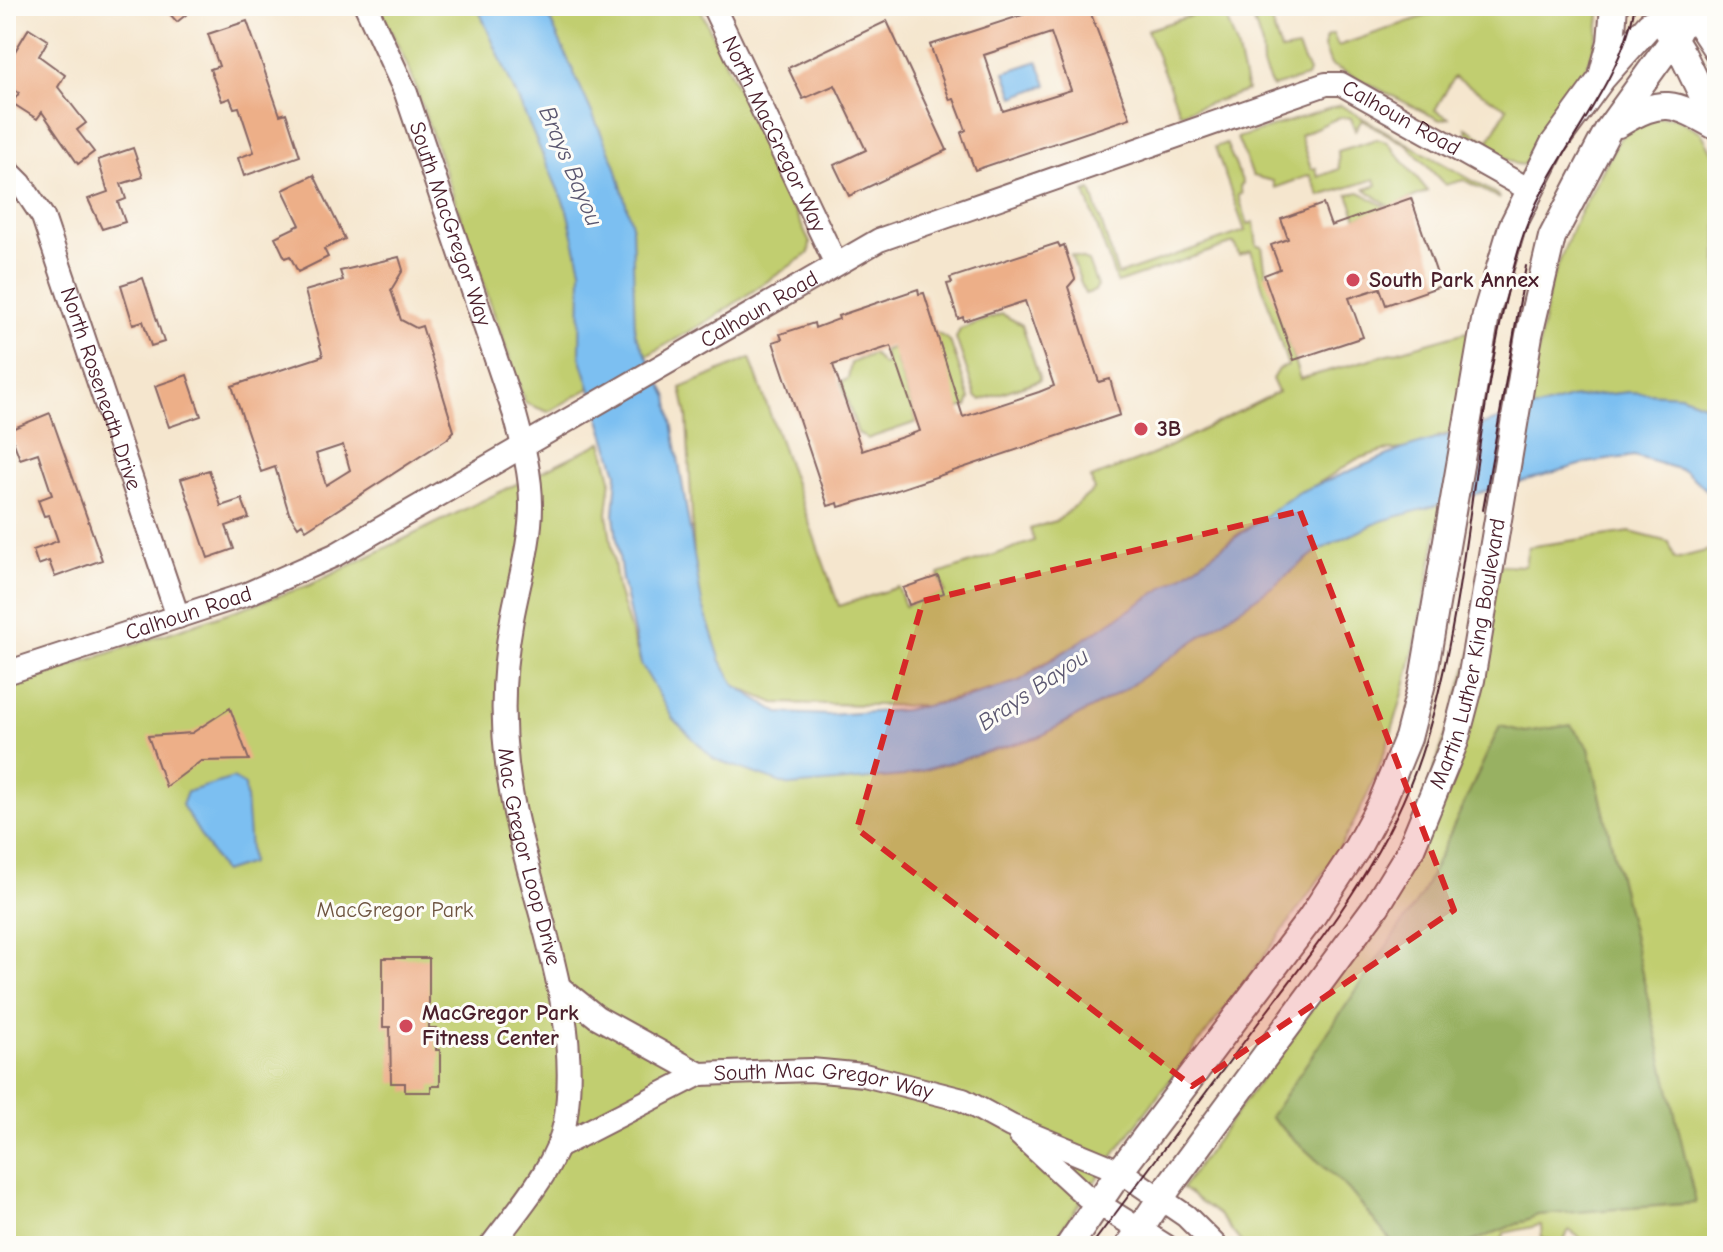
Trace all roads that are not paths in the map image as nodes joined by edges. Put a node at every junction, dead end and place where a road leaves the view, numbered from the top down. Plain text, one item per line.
1 (366, 6) edge
2 (713, 6) edge
3 (1614, 6) edge
4 (1690, 7) edge
5 (1662, 21) edge
6 (1717, 50) edge
7 (1602, 78) junction
8 (1717, 126) edge
9 (1608, 130) junction
10 (6, 169) edge
11 (1528, 189) junction
12 (836, 264) junction
13 (524, 446) junction
14 (178, 617) junction
15 (6, 673) edge
16 (558, 986) junction
17 (700, 1074) junction
18 (1011, 1126) junction
19 (560, 1146) junction
20 (1120, 1171) junction
21 (1161, 1198) junction
22 (1098, 1201) junction
23 (1135, 1237) edge
24 (491, 1246) edge
25 (1069, 1246) edge
26 (1166, 1246) edge
27 (1216, 1246) edge

1 - 13 street, South MacGregor Way
2 - 12 street, North MacGregor Way
3 - 7 main road
4 - 5 main road, Martin Luther King Boulevard
4 - 6 main road
5 - 7 main road, Martin Luther King Boulevard
5 - 8 main road
5 - 9 main road, Martin Luther King Boulevard
7 - 11 main road, Martin Luther King Boulevard
8 - 9 main road
9 - 21 main road, Martin Luther King Boulevard
10 - 14 street, North Roseneath Drive
11 - 12 street, Calhoun Road
11 - 20 main road, Martin Luther King Boulevard
12 - 13 street, Calhoun Road
13 - 14 street, Calhoun Road
13 - 16 street, Mac Gregor Loop Drive
14 - 15 street, Calhoun Road
16 - 17 street, South Mac Gregor Way
16 - 19 street, Mac Gregor Loop Drive
17 - 18 street, South Mac Gregor Way
17 - 19 street
18 - 20 street, South Mac Gregor Way
18 - 22 street, South Mac Gregor Way
19 - 24 street, Mac Gregor Loop Drive
20 - 21 street, South Mac Gregor Way
20 - 22 main road
21 - 23 main road, Martin Luther King Boulevard
21 - 27 street, South Mac Gregor Way
22 - 23 street, South Mac Gregor Way
22 - 25 main road
23 - 26 street, South Mac Gregor Way

